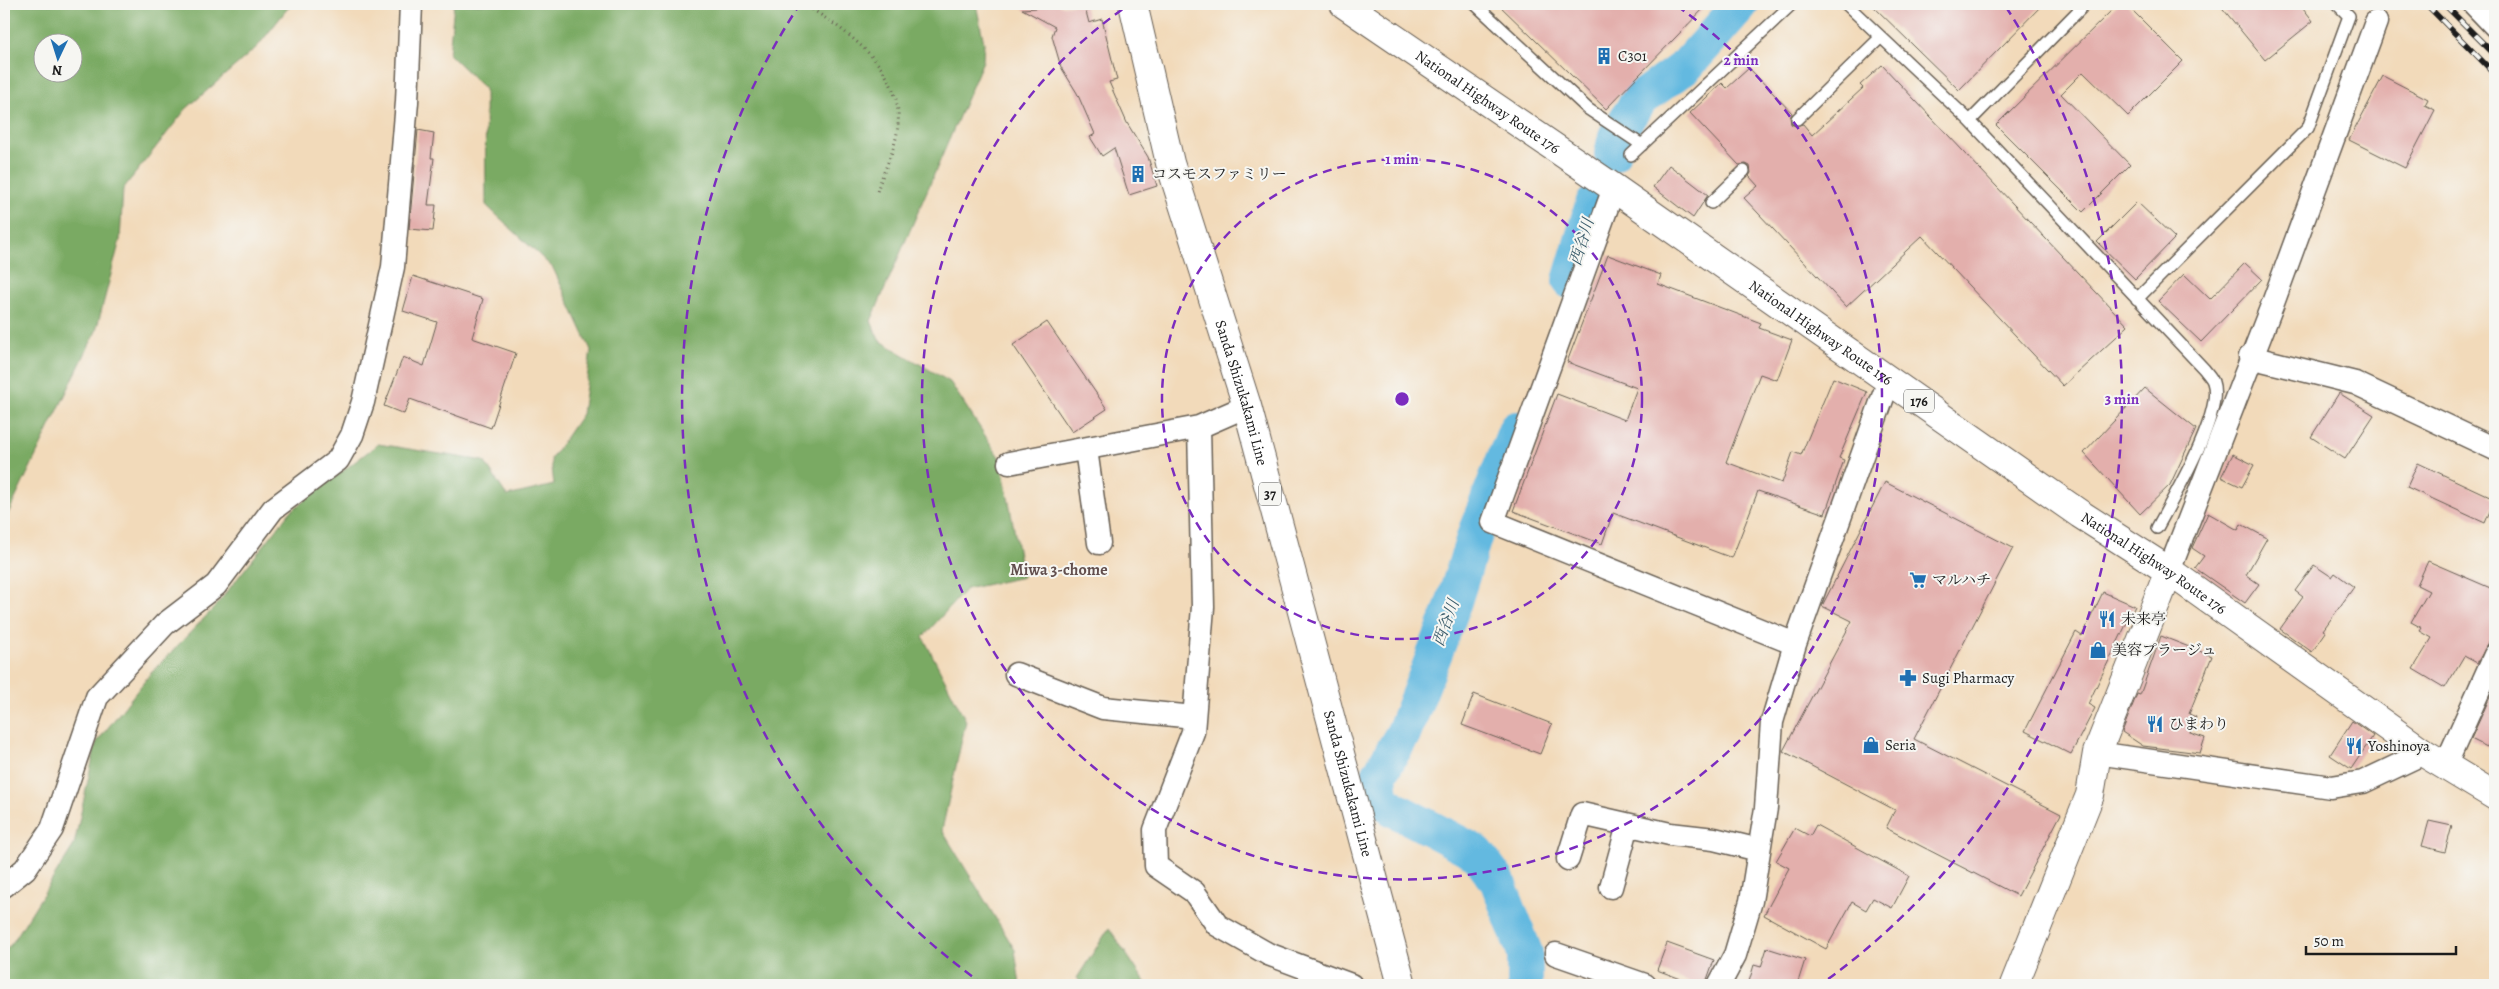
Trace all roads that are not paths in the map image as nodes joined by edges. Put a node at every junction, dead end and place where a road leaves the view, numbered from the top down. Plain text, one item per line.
1 (411, 4) edge
2 (1133, 4) edge
3 (1344, 4) edge
4 (1474, 4) edge
5 (1792, 4) edge
6 (1846, 4) edge
7 (2086, 4) edge
8 (2337, 4) edge
9 (2474, 4) edge
10 (2376, 22) dead end
11 (2495, 26) edge
12 (1881, 37) junction
13 (1797, 119) dead end
14 (1970, 121) junction
15 (1637, 142) junction
16 (1631, 155) dead end
17 (1744, 171) dead end
18 (1614, 188) junction
19 (1712, 203) dead end
20 (2137, 299) junction
21 (2250, 357) junction
22 (1888, 380) junction
23 (1247, 406) junction
24 (1199, 427) junction
25 (1086, 449) junction
26 (2495, 449) edge
27 (1009, 463) dead end
28 (2157, 528) dead end
29 (1099, 543) dead end
30 (2169, 572) junction
31 (1794, 644) junction
32 (2495, 655) edge
33 (1016, 674) dead end
34 (1194, 717) junction
35 (2097, 753) junction
36 (2434, 760) junction
37 (2495, 796) edge
38 (1628, 825) junction
39 (1759, 850) junction
40 (1568, 860) dead end
41 (4, 886) edge
42 (1611, 887) dead end
43 (1556, 954) dead end
44 (1351, 985) edge
45 (1402, 985) edge
46 (1645, 985) edge
47 (1719, 985) edge
48 (2014, 985) edge

1 - 41 street
2 - 23 main road, Sanda Shizukakami Line / 37
3 - 18 main road, National Highway Route 176 / 176
4 - 15 lane
5 - 15 lane
6 - 12 lane
7 - 14 lane
8 - 20 lane
9 - 11 street
10 - 21 street
12 - 13 lane
12 - 14 lane
14 - 20 lane
15 - 16 lane
17 - 19 lane
18 - 22 main road, National Highway Route 176 / 176
18 - 31 street
20 - 28 lane
21 - 26 street
21 - 30 street
22 - 30 main road, National Highway Route 176 / 176
22 - 31 street
23 - 24 street
23 - 45 main road, Sanda Shizukakami Line / 37
24 - 25 street
24 - 34 street
25 - 27 street
25 - 29 street
30 - 35 main road
30 - 36 main road, National Highway Route 176 / 176
31 - 39 street
32 - 36 street
33 - 34 street
34 - 44 street
35 - 36 street
35 - 48 main road
36 - 37 main road, National Highway Route 176 / 176
38 - 39 street
38 - 40 street
38 - 42 street
39 - 47 street
43 - 46 street

